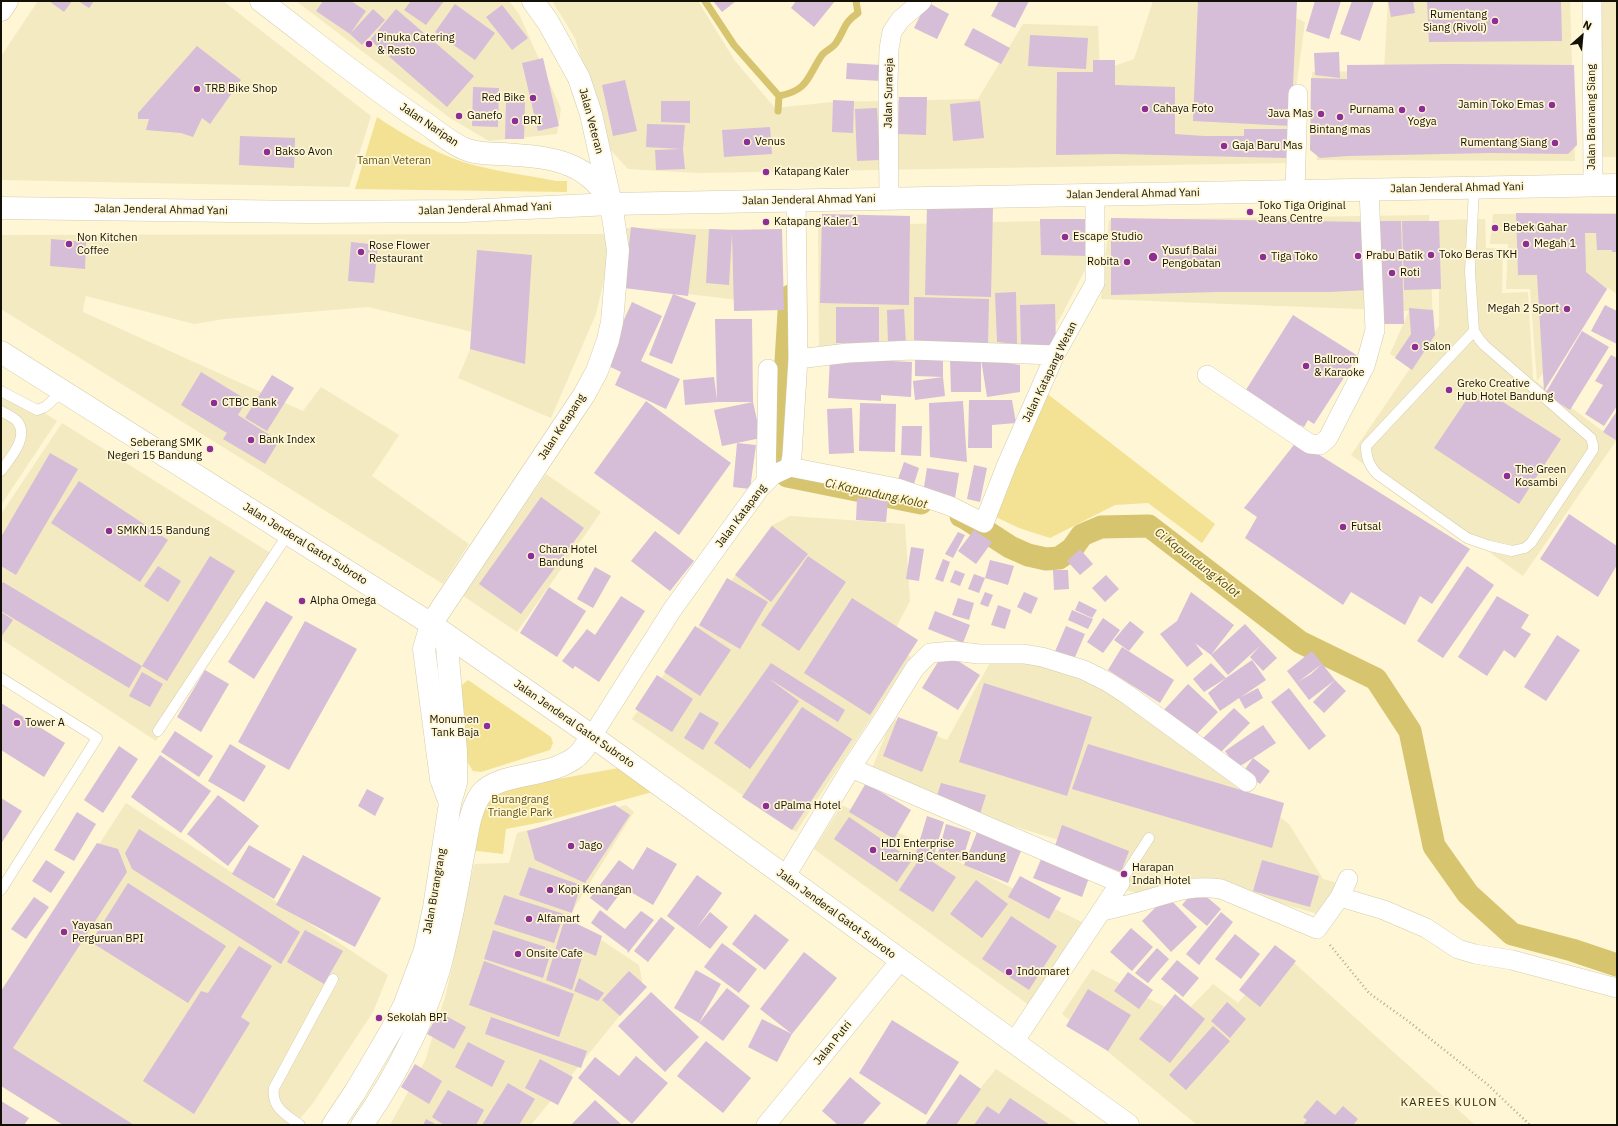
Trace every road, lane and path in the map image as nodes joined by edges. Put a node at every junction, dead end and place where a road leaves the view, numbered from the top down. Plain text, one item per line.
1 (7, 1) edge
2 (261, 1) edge
3 (533, 1) edge
4 (922, 1) edge
5 (1592, 1) edge
6 (1, 10) edge
7 (1298, 94) dead end
8 (1617, 185) edge
9 (1593, 186) junction
10 (1474, 188) junction
11 (1369, 190) junction
12 (1295, 191) junction
13 (1095, 195) junction
14 (889, 198) junction
15 (796, 200) junction
16 (611, 204) junction
17 (1, 208) edge
18 (1474, 331) junction
19 (1, 352) edge
20 (1055, 356) junction
21 (798, 359) junction
22 (768, 369) dead end
23 (1207, 376) dead end
24 (1, 391) edge
25 (63, 392) junction
26 (1, 410) edge
27 (1, 471) edge
28 (779, 473) junction
29 (288, 534) junction
30 (439, 630) junction
31 (1, 678) edge
32 (158, 731) dead end
33 (592, 736) junction
34 (851, 768) junction
35 (1247, 782) dead end
36 (450, 803) joint
37 (1149, 838) dead end
38 (785, 877) junction
39 (1348, 879) dead end
40 (1120, 883) junction
41 (1, 890) edge
42 (1340, 897) junction
43 (1103, 911) junction
44 (1317, 929) junction
45 (900, 961) junction
46 (334, 978) dead end
47 (1613, 986) edge
48 (1014, 1042) junction
49 (300, 1125) edge
50 (332, 1125) edge
51 (362, 1125) edge
52 (766, 1125) edge
53 (1128, 1125) edge
54 (1530, 1125) edge

1 - 6 main road
2 - 16 main road, Jalan Naripan
3 - 16 main road, Jalan Veteran
4 - 14 street, Jalan Surareja
5 - 9 street, Jalan Baranang Siang
7 - 12 street
8 - 9 main road, Jalan Jenderal Ahmad Yani
9 - 10 main road, Jalan Jenderal Ahmad Yani
10 - 11 main road, Jalan Jenderal Ahmad Yani
10 - 18 lane
11 - 12 main road, Jalan Jenderal Ahmad Yani
11 - 23 street
12 - 13 main road, Jalan Jenderal Ahmad Yani
13 - 14 main road, Jalan Jenderal Ahmad Yani
13 - 20 street, Jalan Katapang Wetan
14 - 15 main road, Jalan Jenderal Ahmad Yani
15 - 16 main road, Jalan Jenderal Ahmad Yani
15 - 21 street
16 - 17 main road, Jalan Jenderal Ahmad Yani
16 - 30 main road, Jalan Ketapang
18 - 18 lane
19 - 25 main road, Jalan Jenderal Gatot Subroto
20 - 21 street
20 - 28 street, Jalan Katapang Wetan
21 - 28 street
22 - 28 street
24 - 25 lane
25 - 29 main road, Jalan Jenderal Gatot Subroto
26 - 27 lane
28 - 33 street, Jalan Katapang
29 - 30 main road, Jalan Jenderal Gatot Subroto
29 - 32 lane
30 - 33 main road, Jalan Jenderal Gatot Subroto
30 - 36 main road, Jalan Ketapang
31 - 41 lane
33 - 38 main road, Jalan Jenderal Gatot Subroto
33 - 51 main road, Jalan Burangrang
34 - 35 street
34 - 38 street
34 - 40 street
36 - 50 main road, Jalan Burangrang
37 - 40 lane
38 - 45 main road, Jalan Jenderal Gatot Subroto
39 - 42 street
40 - 43 street
42 - 44 street
42 - 47 street
43 - 44 street
43 - 48 street
44 - 54 path
45 - 48 main road, Jalan Jenderal Gatot Subroto
45 - 52 street, Jalan Putri
46 - 49 lane
48 - 53 main road, Jalan Jenderal Gatot Subroto

